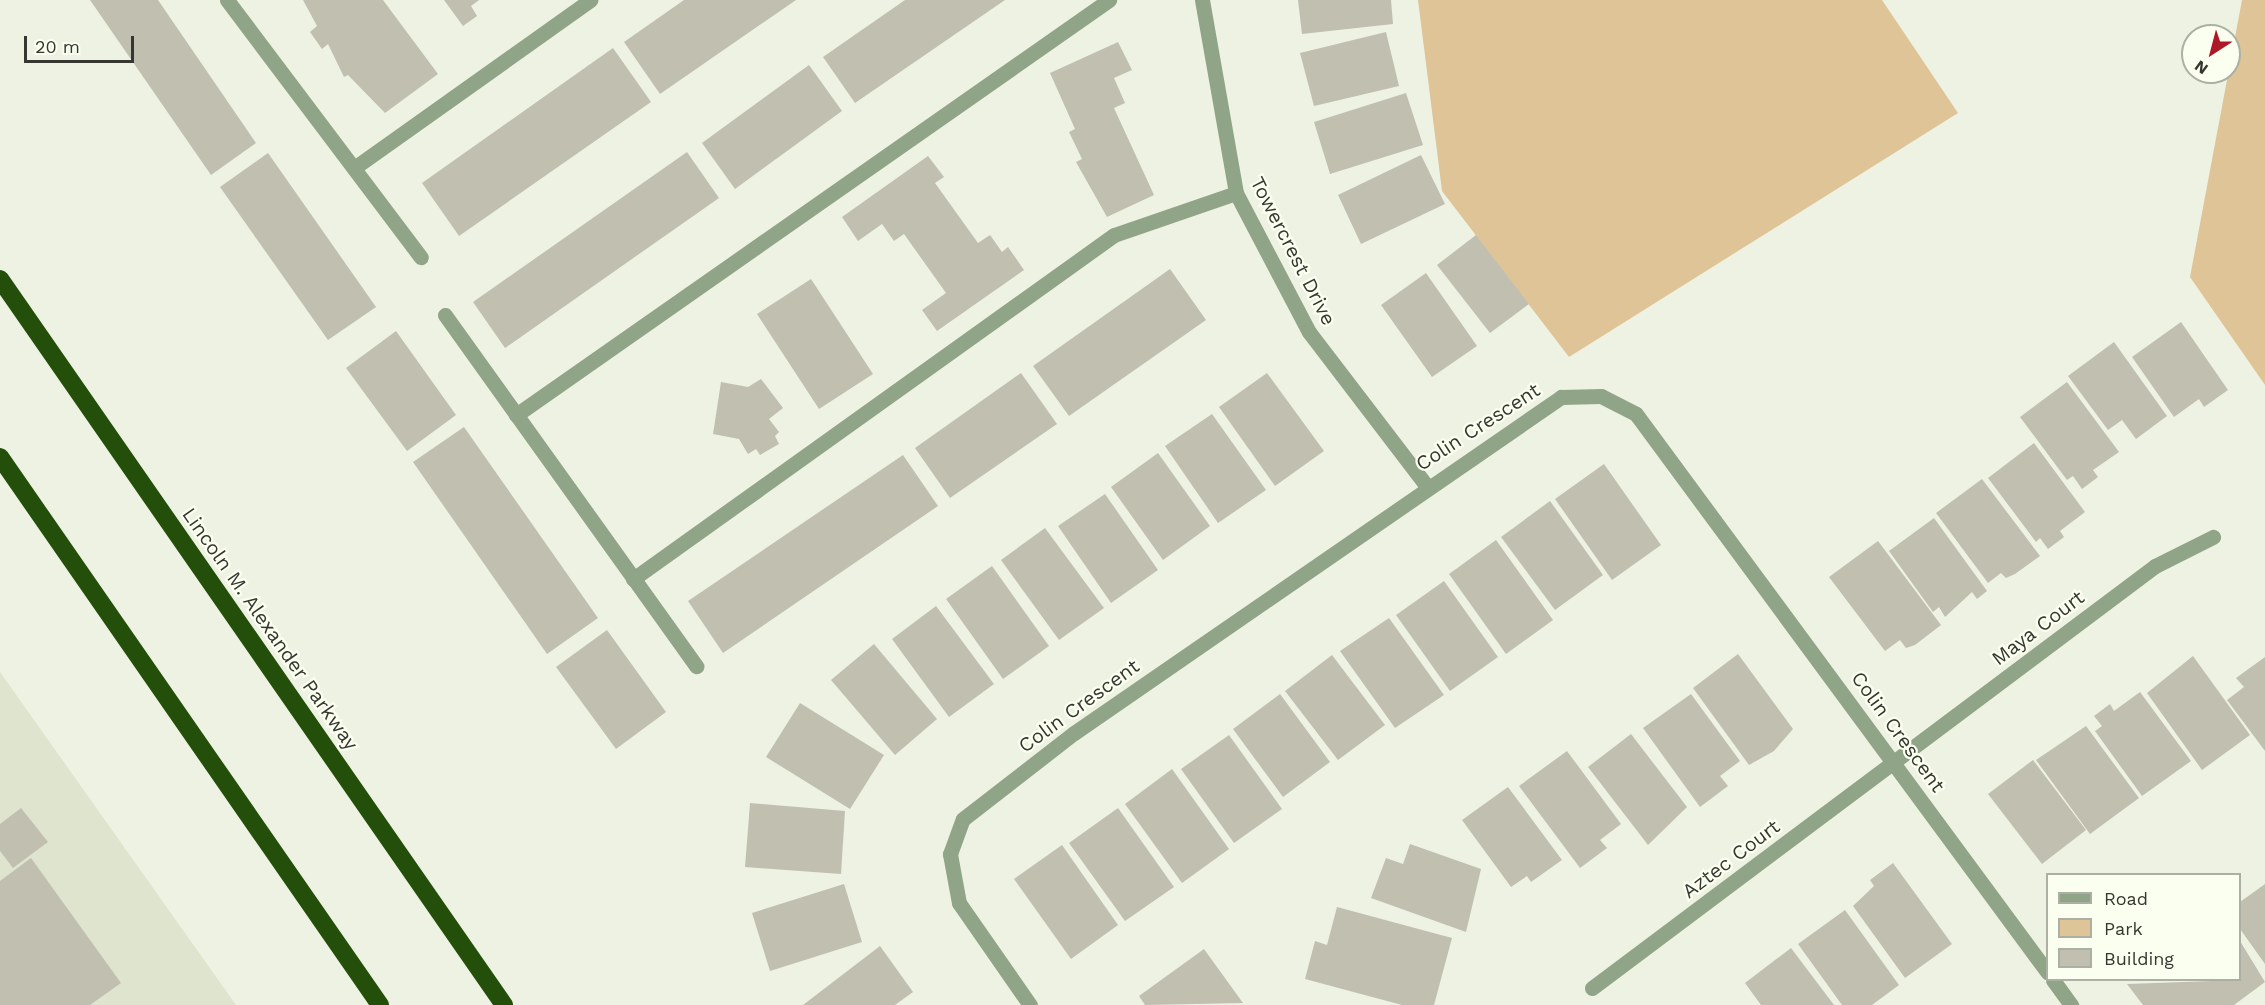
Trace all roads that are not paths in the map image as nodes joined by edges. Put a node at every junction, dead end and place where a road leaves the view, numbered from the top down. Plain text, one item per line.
1 (227, 0) edge
2 (590, 0) edge
3 (1109, 0) edge
4 (1202, 0) edge
5 (354, 168) junction
6 (1236, 193) junction
7 (421, 257) dead end
8 (0, 279) edge
9 (445, 315) dead end
10 (516, 416) junction
11 (0, 457) edge
12 (1426, 485) junction
13 (2213, 537) dead end
14 (633, 579) junction
15 (696, 666) dead end
16 (1895, 763) junction
17 (2046, 970) edge
18 (2054, 981) edge
19 (1592, 988) dead end
20 (380, 1005) edge
21 (504, 1005) edge
22 (1030, 1005) edge
23 (2071, 1005) edge

1 - 5 street
2 - 5 street
3 - 10 street
4 - 6 street, Towercrest Drive
5 - 7 street
6 - 12 street, Towercrest Drive
6 - 14 street
8 - 21 highway, Lincoln M. Alexander Parkway
9 - 10 street
10 - 14 street
11 - 20 highway
12 - 16 street, Colin Crescent
12 - 22 street, Colin Crescent
13 - 16 street, Maya Court
14 - 15 street
16 - 17 street, Colin Crescent
16 - 19 street, Aztec Court
18 - 23 street

